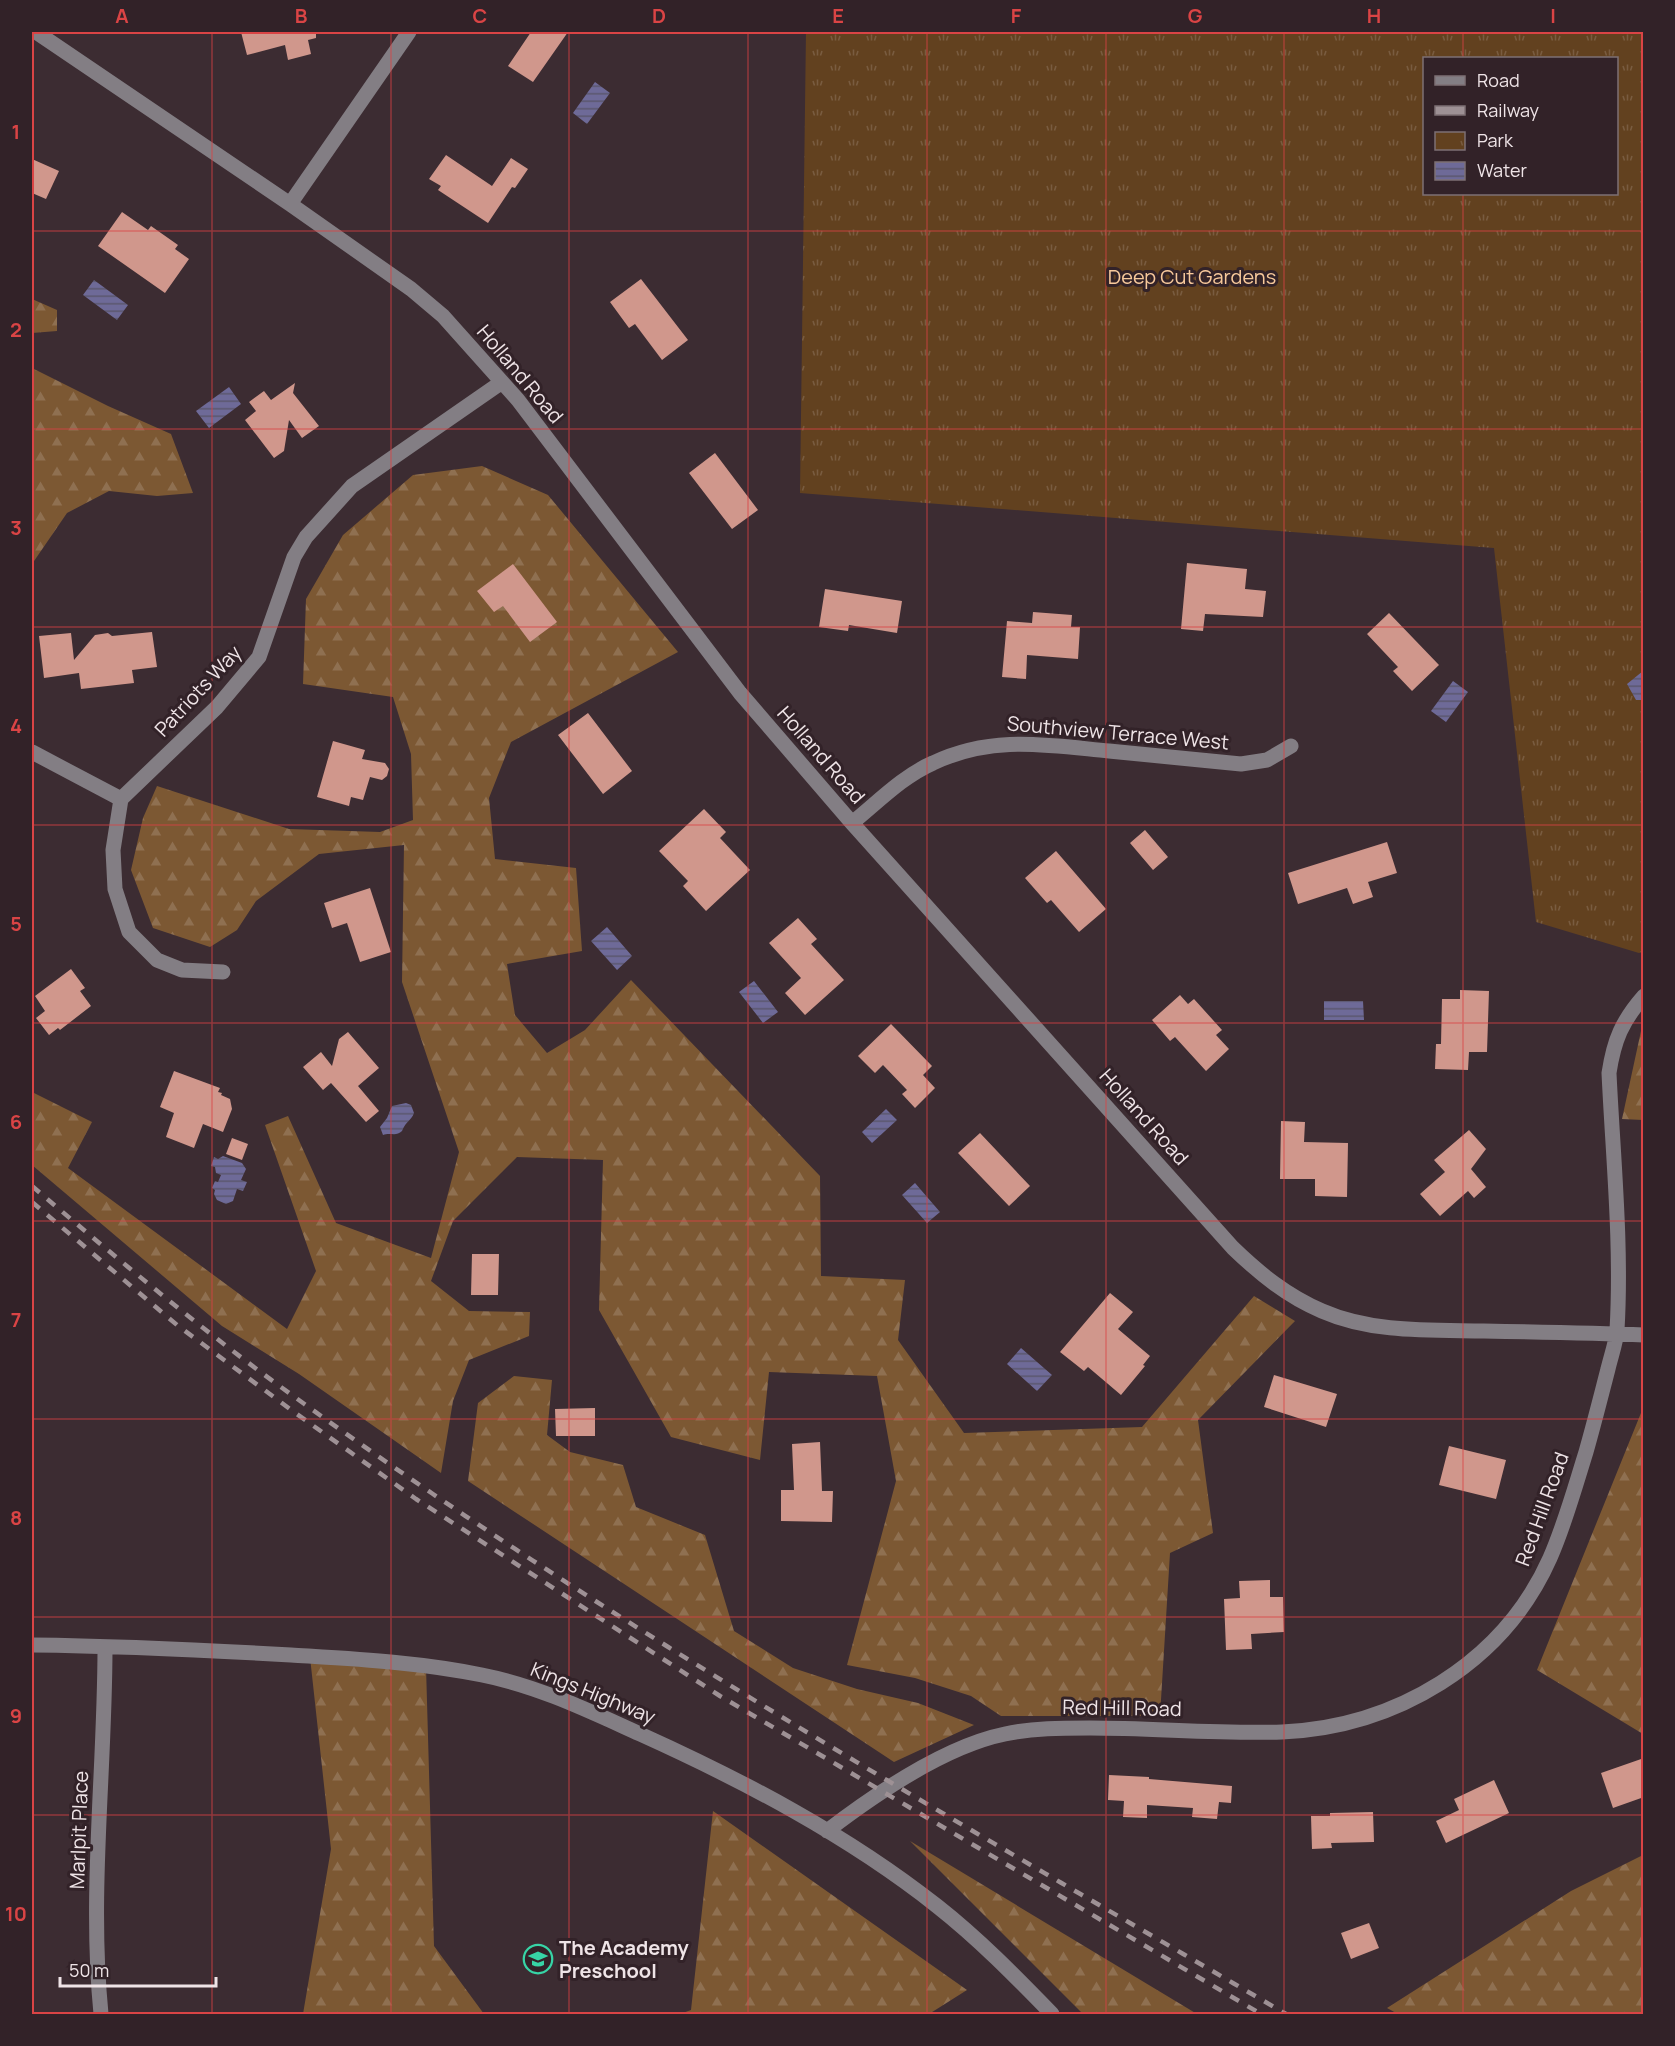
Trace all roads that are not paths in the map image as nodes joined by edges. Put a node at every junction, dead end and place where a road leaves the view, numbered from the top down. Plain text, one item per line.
1 (36, 32) edge
2 (409, 32) edge
3 (290, 204) junction
4 (502, 382) junction
5 (1291, 746) dead end
6 (32, 752) edge
7 (121, 799) junction
8 (852, 823) junction
9 (224, 972) dead end
10 (1644, 996) edge
11 (1617, 1334) junction
12 (1644, 1335) edge
13 (32, 1645) edge
14 (105, 1648) junction
15 (827, 1832) junction
16 (101, 2014) edge
17 (1053, 2014) edge

1 - 3 street, Holland Road
2 - 3 street
3 - 4 street, Holland Road
4 - 7 street, Patriots Way
4 - 8 street, Holland Road
5 - 8 street, Southview Terrace West
6 - 7 street
7 - 9 street
8 - 11 street, Holland Road
10 - 11 street, Red Hill Road
11 - 12 street, Holland Road
11 - 15 street, Red Hill Road
13 - 14 street, Kings Highway
14 - 15 street, Kings Highway
14 - 16 street, Marlpit Place
15 - 17 street, Kings Highway

